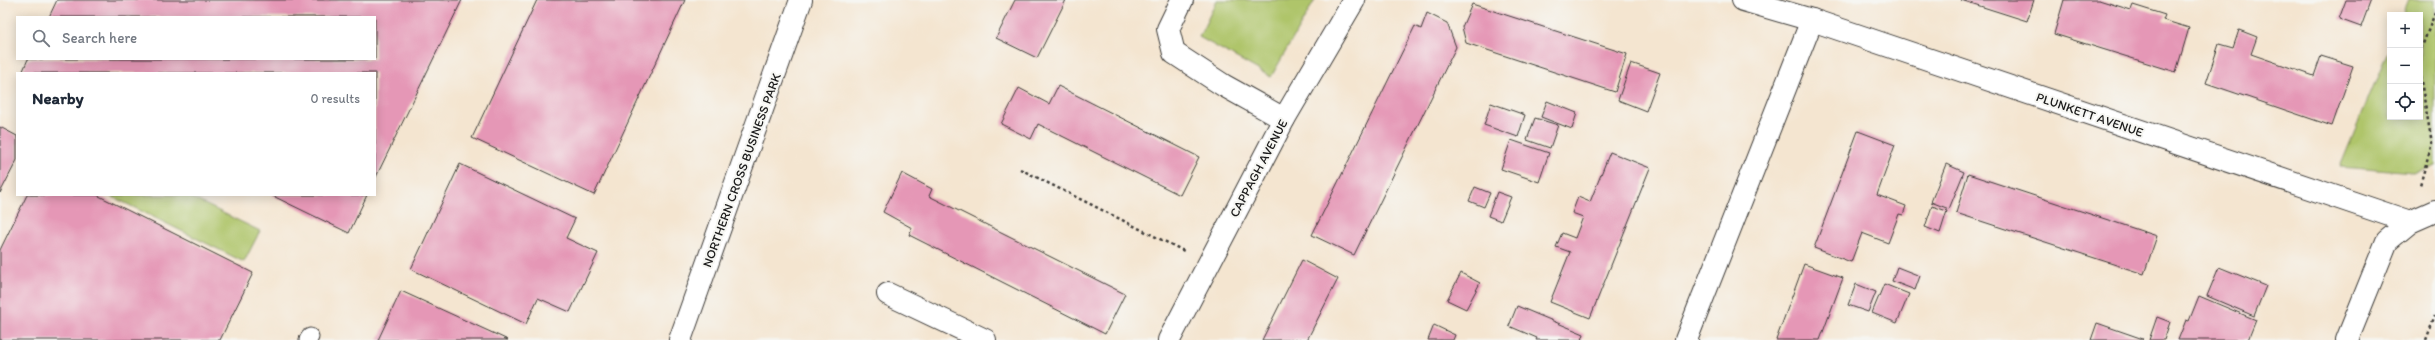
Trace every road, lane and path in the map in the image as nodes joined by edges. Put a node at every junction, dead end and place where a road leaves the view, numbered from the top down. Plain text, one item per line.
1 (801, 0) edge
2 (1182, 0) edge
3 (1354, 0) edge
4 (1743, 0) edge
5 (2435, 13) edge
6 (1812, 20) junction
7 (2421, 48) edge
8 (2421, 84) edge
9 (1284, 119) junction
10 (1020, 169) dead end
11 (2435, 211) edge
12 (2410, 222) junction
13 (1208, 263) junction
14 (888, 294) dead end
15 (2435, 316) edge
16 (680, 340) edge
17 (985, 340) edge
18 (1169, 340) edge
19 (1686, 340) edge
20 (2347, 340) edge
21 (2426, 340) edge

1 - 16 street, NORTHERN CROSS BUSINESS PARK
2 - 9 street
3 - 9 street, CAPPAGH AVENUE
4 - 6 street, PLUNKETT AVENUE
5 - 7 path
6 - 12 street, PLUNKETT AVENUE
6 - 19 street
8 - 12 path
9 - 13 street, CAPPAGH AVENUE
10 - 13 path
11 - 12 street
12 - 20 street
13 - 18 street, CAPPAGH AVENUE
14 - 17 street
15 - 21 path

